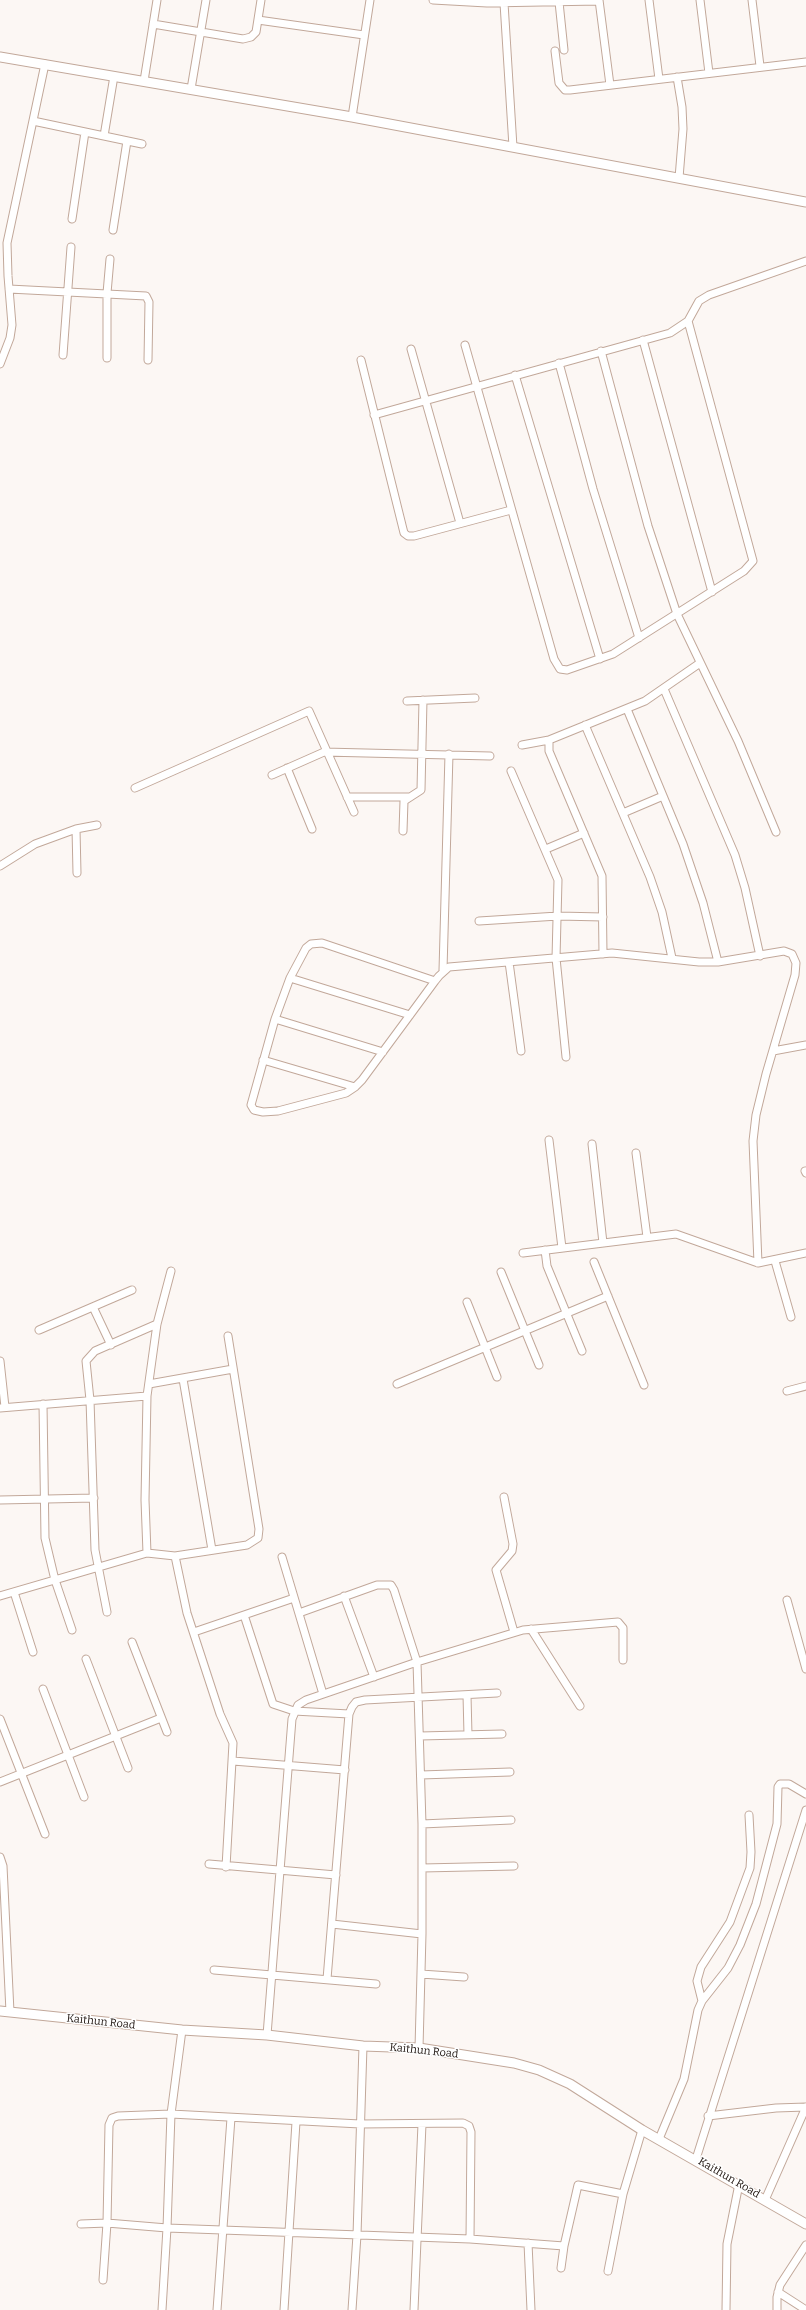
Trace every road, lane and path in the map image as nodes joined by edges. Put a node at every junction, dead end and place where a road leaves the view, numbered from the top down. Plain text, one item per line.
1 (157, 0) edge
2 (206, 0) edge
3 (262, 0) edge
4 (370, 0) edge
5 (433, 0) edge
6 (649, 0) edge
7 (700, 0) edge
8 (752, 0) edge
9 (599, 1) edge
10 (559, 2) junction
11 (504, 3) junction
12 (258, 20) junction
13 (153, 24) junction
14 (201, 31) junction
15 (364, 35) junction
16 (564, 50) dead end
17 (555, 51) dead end
18 (0, 57) edge
19 (806, 62) edge
20 (45, 64) junction
21 (760, 66) junction
22 (710, 73) junction
23 (114, 76) junction
24 (677, 77) junction
25 (659, 79) junction
26 (144, 80) junction
27 (610, 85) junction
28 (191, 89) junction
29 (352, 117) junction
30 (33, 121) junction
31 (86, 132) junction
32 (104, 136) junction
33 (127, 141) junction
34 (142, 144) dead end
35 (513, 147) junction
36 (679, 178) junction
37 (806, 202) edge
38 (72, 219) dead end
39 (113, 230) dead end
40 (71, 247) dead end
41 (110, 259) dead end
42 (806, 261) edge
43 (9, 289) junction
44 (66, 292) junction
45 (107, 293) junction
46 (688, 321) junction
47 (643, 340) junction
48 (465, 345) dead end
49 (411, 349) dead end
50 (601, 352) junction
51 (63, 354) dead end
52 (107, 358) dead end
53 (148, 360) dead end
54 (361, 360) dead end
55 (558, 363) junction
56 (0, 364) edge
57 (515, 375) junction
58 (476, 386) junction
59 (425, 400) junction
60 (374, 415) junction
61 (511, 510) junction
62 (460, 524) junction
63 (712, 592) junction
64 (676, 614) junction
65 (639, 638) junction
66 (600, 659) junction
67 (700, 664) junction
68 (664, 689) junction
69 (476, 698) dead end
70 (423, 700) junction
71 (407, 701) dead end
72 (627, 709) junction
73 (585, 725) junction
74 (549, 740) junction
75 (522, 746) dead end
76 (327, 752) junction
77 (422, 753) junction
78 (449, 754) junction
79 (490, 756) dead end
80 (287, 768) junction
81 (511, 770) dead end
82 (272, 775) dead end
83 (135, 788) dead end
84 (663, 796) junction
85 (347, 797) junction
86 (410, 797) junction
87 (354, 812) dead end
88 (623, 813) junction
89 (97, 825) dead end
90 (76, 829) junction
91 (312, 829) dead end
92 (403, 831) dead end
93 (776, 832) dead end
94 (584, 833) junction
95 (546, 849) junction
96 (0, 866) edge
97 (77, 873) dead end
98 (558, 916) junction
99 (603, 917) junction
100 (478, 921) dead end
101 (603, 954) junction
102 (760, 956) junction
103 (556, 958) junction
104 (672, 958) junction
105 (510, 962) junction
106 (718, 962) junction
107 (444, 970) junction
108 (290, 978) junction
109 (435, 981) junction
110 (410, 1015) junction
111 (275, 1020) junction
112 (806, 1045) edge
113 (772, 1050) junction
114 (521, 1051) dead end
115 (383, 1052) junction
116 (566, 1056) dead end
117 (263, 1060) junction
118 (356, 1086) junction
119 (549, 1140) dead end
120 (592, 1144) dead end
121 (636, 1152) dead end
122 (647, 1237) junction
123 (603, 1243) junction
124 (562, 1248) junction
125 (545, 1250) junction
126 (524, 1253) dead end
127 (806, 1253) edge
128 (775, 1261) junction
129 (594, 1262) dead end
130 (758, 1263) junction
131 (171, 1271) dead end
132 (501, 1272) dead end
133 (132, 1290) dead end
134 (608, 1296) junction
135 (466, 1302) dead end
136 (94, 1306) junction
137 (566, 1313) junction
138 (791, 1317) dead end
139 (157, 1324) junction
140 (39, 1330) dead end
141 (525, 1330) junction
142 (228, 1336) dead end
143 (111, 1345) junction
144 (485, 1347) junction
145 (582, 1351) dead end
146 (0, 1361) edge
147 (539, 1365) dead end
148 (233, 1369) junction
149 (498, 1377) dead end
150 (183, 1379) junction
151 (149, 1384) junction
152 (397, 1384) dead end
153 (644, 1385) dead end
154 (806, 1386) edge
155 (787, 1391) dead end
156 (147, 1396) junction
157 (90, 1400) junction
158 (43, 1404) junction
159 (2, 1408) edge
160 (504, 1497) dead end
161 (94, 1498) junction
162 (44, 1499) junction
163 (0, 1500) edge
164 (212, 1550) junction
165 (147, 1554) junction
166 (175, 1556) junction
167 (282, 1557) dead end
168 (98, 1568) junction
169 (54, 1580) junction
170 (14, 1592) junction
171 (0, 1596) edge
172 (344, 1596) junction
173 (294, 1598) junction
174 (787, 1600) dead end
175 (107, 1612) dead end
176 (299, 1613) junction
177 (244, 1615) junction
178 (531, 1629) junction
179 (72, 1630) dead end
180 (194, 1632) junction
181 (514, 1632) junction
182 (132, 1642) dead end
183 (33, 1652) dead end
184 (86, 1659) dead end
185 (622, 1660) dead end
186 (416, 1662) junction
187 (806, 1669) edge
188 (374, 1677) junction
189 (43, 1689) dead end
190 (497, 1693) dead end
191 (323, 1694) junction
192 (467, 1695) junction
193 (418, 1698) junction
194 (580, 1706) dead end
195 (294, 1711) junction
196 (349, 1714) junction
197 (161, 1718) junction
198 (0, 1719) edge
199 (167, 1732) dead end
200 (502, 1734) dead end
201 (468, 1735) junction
202 (115, 1736) junction
203 (420, 1736) junction
204 (67, 1755) junction
205 (233, 1761) junction
206 (289, 1766) junction
207 (128, 1768) dead end
208 (345, 1770) junction
209 (510, 1772) dead end
210 (20, 1774) junction
211 (421, 1775) junction
212 (0, 1782) edge
213 (806, 1794) edge
214 (84, 1797) dead end
215 (806, 1810) edge
216 (749, 1815) dead end
217 (511, 1820) dead end
218 (422, 1824) junction
219 (45, 1834) dead end
220 (0, 1857) edge
221 (209, 1864) dead end
222 (514, 1866) dead end
223 (226, 1867) junction
224 (422, 1868) junction
225 (280, 1871) junction
226 (336, 1875) junction
227 (332, 1924) junction
228 (422, 1934) junction
229 (214, 1970) dead end
230 (422, 1974) junction
231 (272, 1975) junction
232 (464, 1977) dead end
233 (326, 1979) junction
234 (376, 1984) dead end
235 (702, 2001) junction
236 (5, 2011) edge
237 (182, 2030) junction
238 (267, 2035) junction
239 (363, 2046) junction
240 (419, 2048) junction
241 (806, 2107) edge
242 (171, 2114) junction
243 (708, 2116) junction
244 (231, 2118) junction
245 (296, 2122) junction
246 (360, 2124) junction
247 (422, 2124) junction
248 (642, 2130) junction
249 (659, 2139) junction
250 (696, 2159) junction
251 (739, 2184) junction
252 (623, 2194) junction
253 (765, 2200) junction
254 (107, 2223) junction
255 (82, 2224) dead end
256 (806, 2224) edge
257 (167, 2228) junction
258 (223, 2229) junction
259 (290, 2231) junction
260 (357, 2235) junction
261 (416, 2237) junction
262 (470, 2239) junction
263 (528, 2243) junction
264 (806, 2245) edge
265 (564, 2246) junction
266 (561, 2268) dead end
267 (608, 2271) dead end
268 (103, 2280) dead end
269 (778, 2292) junction
270 (162, 2310) edge
271 (217, 2310) edge
272 (284, 2310) edge
273 (352, 2310) edge
274 (414, 2310) edge
275 (531, 2310) edge
276 (726, 2310) edge
277 (777, 2310) edge
278 (806, 2310) edge

1 - 13 street
2 - 14 street
3 - 12 street
4 - 15 street
5 - 11 street
6 - 25 street
7 - 22 street
8 - 21 street
9 - 10 street
9 - 27 street
10 - 11 street
10 - 16 street
11 - 35 street
12 - 14 street
12 - 15 street
13 - 14 street
13 - 26 street
14 - 28 street
15 - 29 street
17 - 27 street
18 - 20 street
19 - 21 street
20 - 23 street
20 - 30 street
21 - 22 street
22 - 24 street
23 - 26 street
23 - 32 street
24 - 25 street
24 - 36 street
25 - 27 street
26 - 28 street
28 - 29 street
29 - 35 street
30 - 31 street
30 - 43 street
31 - 32 street
31 - 38 street
32 - 33 street
33 - 34 street
33 - 39 street
35 - 36 street
36 - 37 street
40 - 44 street
41 - 45 street
42 - 46 street
43 - 44 street
43 - 56 street
44 - 45 street
44 - 51 street
45 - 52 street
45 - 53 street
46 - 47 street
46 - 63 street
47 - 50 street
47 - 63 street
48 - 58 street
49 - 59 street
50 - 55 street
50 - 64 street
54 - 60 street
55 - 57 street
55 - 65 street
57 - 58 street
57 - 66 street
58 - 59 street
58 - 61 street
59 - 60 street
59 - 62 street
60 - 62 street
61 - 62 street
61 - 66 street
63 - 64 street
64 - 65 street
64 - 67 street
65 - 66 street
67 - 68 street
67 - 93 street
68 - 72 street
68 - 102 street
69 - 70 street
70 - 71 street
70 - 77 street
72 - 73 street
72 - 84 street
73 - 74 street
73 - 88 street
74 - 75 street
74 - 94 street
76 - 77 street
76 - 80 street
76 - 83 street
76 - 85 street
77 - 78 street
77 - 86 street
78 - 79 street
78 - 107 street
80 - 82 street
80 - 91 street
81 - 95 street
84 - 88 street
84 - 106 street
85 - 86 street
85 - 87 street
86 - 92 street
88 - 104 street
89 - 90 street
90 - 96 street
90 - 97 street
94 - 95 street
94 - 99 street
95 - 98 street
98 - 99 street
98 - 100 street
98 - 103 street
99 - 101 street
101 - 103 street
101 - 104 street
102 - 106 street
102 - 113 street
103 - 105 street
103 - 116 street
104 - 106 street
105 - 107 street
105 - 114 street
107 - 109 street
108 - 109 street
108 - 110 street
108 - 111 street
109 - 110 street
110 - 115 street
111 - 115 street
111 - 117 street
112 - 113 street
113 - 130 street
115 - 118 street
117 - 118 street
117 - 118 street
119 - 124 street
120 - 123 street
121 - 122 street
122 - 123 street
122 - 130 street
123 - 124 street
124 - 125 street
125 - 126 street
125 - 137 street
127 - 128 street
128 - 130 street
128 - 138 street
129 - 134 street
131 - 139 street
132 - 141 street
133 - 136 street
134 - 137 street
134 - 153 street
135 - 144 street
136 - 140 street
136 - 143 street
137 - 141 street
137 - 145 street
139 - 143 street
139 - 151 street
141 - 144 street
141 - 147 street
142 - 148 street
143 - 157 street
144 - 149 street
144 - 152 street
146 - 159 street
148 - 150 street
148 - 164 street
150 - 151 street
150 - 164 street
151 - 156 street
154 - 155 street
156 - 157 street
156 - 165 street
157 - 158 street
157 - 161 street
158 - 159 street
158 - 162 street
160 - 181 street
161 - 162 street
161 - 168 street
162 - 163 street
162 - 169 street
164 - 166 street
165 - 166 street
165 - 168 street
166 - 180 street
167 - 173 street
168 - 169 street
168 - 175 street
169 - 170 street
169 - 179 street
170 - 171 street
170 - 183 street
172 - 176 street
172 - 186 street
172 - 188 street
173 - 176 street
173 - 177 street
174 - 187 street
176 - 191 street
177 - 180 street
177 - 195 street
178 - 181 street
178 - 185 street
178 - 194 street
180 - 205 street
181 - 186 street
182 - 197 street
184 - 202 street
186 - 188 street
186 - 193 street
188 - 191 street
189 - 204 street
190 - 192 street
191 - 195 street
192 - 193 street
192 - 201 street
193 - 196 street
193 - 203 street
195 - 196 street
195 - 206 street
196 - 208 street
197 - 199 street
197 - 202 street
198 - 210 street
200 - 201 street
201 - 203 street
202 - 204 street
202 - 207 street
203 - 211 street
204 - 210 street
204 - 214 street
205 - 206 street
205 - 223 street
206 - 208 street
206 - 225 street
208 - 226 street
209 - 211 street
210 - 212 street
210 - 219 street
211 - 218 street
213 - 235 street
215 - 243 street
216 - 235 street
217 - 218 street
218 - 224 street
220 - 236 street
221 - 223 street
222 - 224 street
223 - 225 street
224 - 228 street
225 - 226 street
225 - 231 street
226 - 227 street
227 - 228 street
227 - 233 street
228 - 230 street
229 - 231 street
230 - 232 street
230 - 240 street
231 - 233 street
231 - 238 street
233 - 234 street
235 - 249 street
236 - 237 street, Kaithun Road
237 - 238 street, Kaithun Road
237 - 242 street
238 - 239 street, Kaithun Road
239 - 240 street, Kaithun Road
239 - 246 street
240 - 248 street, Kaithun Road
241 - 243 street
241 - 253 street
242 - 244 street
242 - 254 street
242 - 257 street
243 - 250 street
244 - 245 street
244 - 258 street
245 - 246 street
245 - 259 street
246 - 247 street
246 - 260 street
247 - 261 street
247 - 262 street
248 - 249 street, Kaithun Road
248 - 252 street
249 - 250 street, Kaithun Road
250 - 251 street, Kaithun Road
251 - 253 street, Kaithun Road
251 - 276 street
252 - 265 street
252 - 267 street
253 - 256 street, Kaithun Road
254 - 255 street
254 - 257 street
254 - 268 street
257 - 258 street
257 - 270 street
258 - 259 street
258 - 271 street
259 - 260 street
259 - 272 street
260 - 261 street
260 - 273 street
261 - 262 street
261 - 274 street
262 - 263 street
263 - 265 street
263 - 275 street
264 - 269 street
265 - 266 street
269 - 277 street
269 - 278 street

